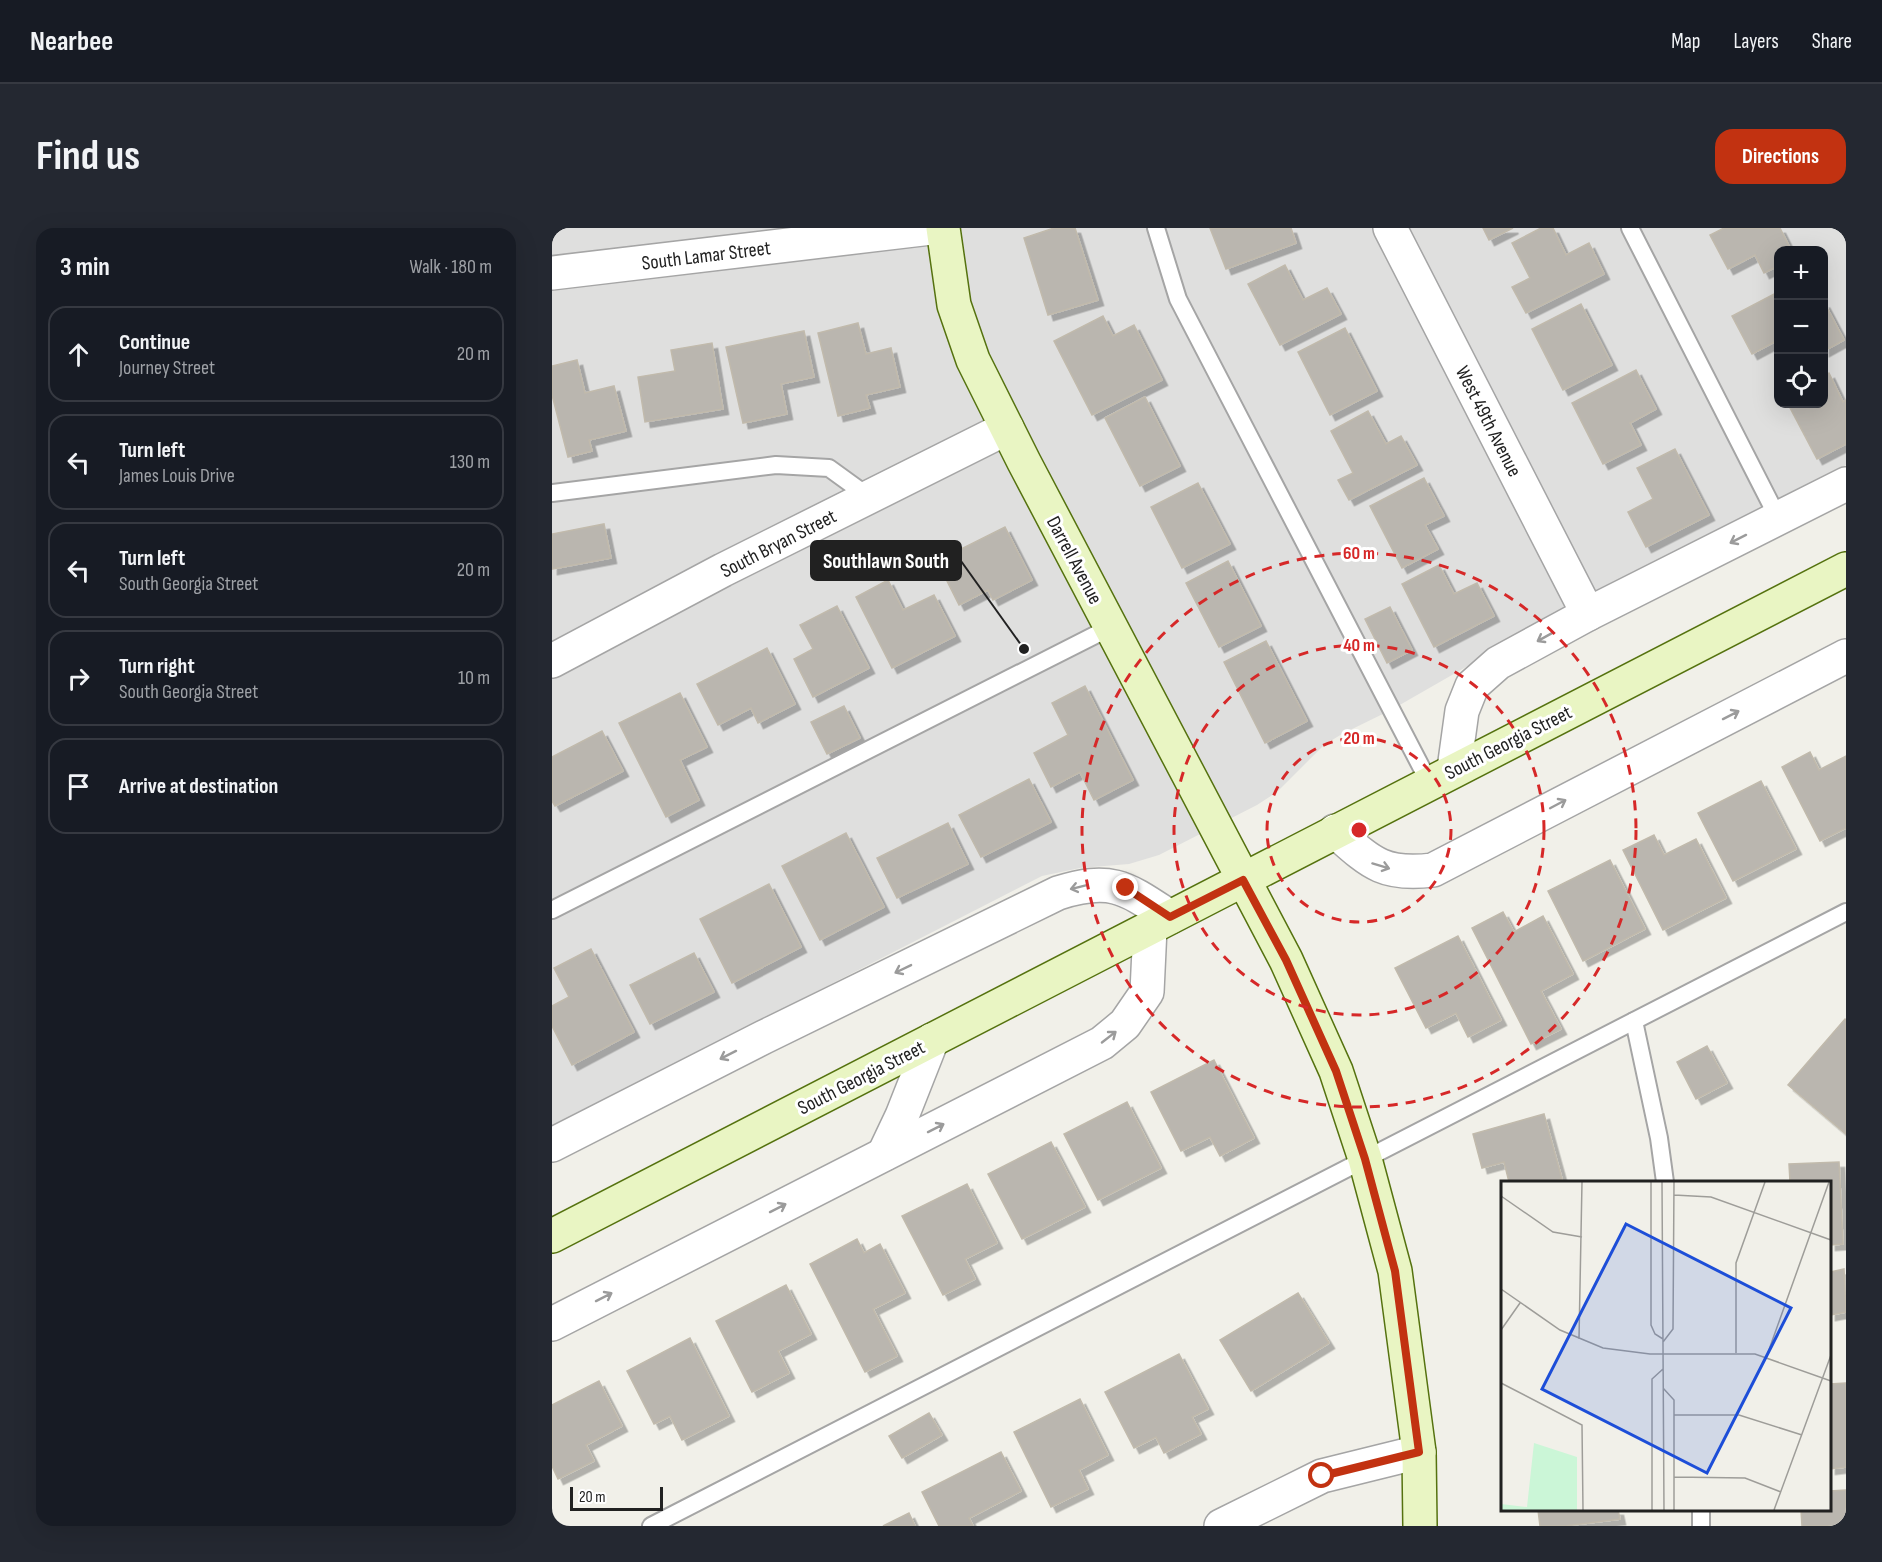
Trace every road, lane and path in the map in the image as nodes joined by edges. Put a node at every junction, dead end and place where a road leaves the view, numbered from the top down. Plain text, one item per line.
1 (931, 228) edge
2 (943, 228) edge
3 (1156, 228) edge
4 (1390, 228) edge
5 (1630, 228) edge
6 (552, 273) edge
7 (1006, 428) junction
8 (1846, 484) edge
9 (552, 493) edge
10 (869, 497) junction
11 (1778, 518) junction
12 (1846, 569) edge
13 (1588, 614) junction
14 (1111, 627) junction
15 (1846, 656) edge
16 (552, 661) edge
17 (1441, 776) junction
18 (1335, 831) junction
19 (1243, 880) junction
20 (552, 910) edge
21 (1846, 912) edge
22 (1160, 923) junction
23 (1634, 1021) junction
24 (932, 1040) junction
25 (552, 1145) edge
26 (884, 1154) junction
27 (1365, 1159) junction
28 (1665, 1181) edge
29 (552, 1236) edge
30 (552, 1324) edge
31 (1419, 1452) junction
32 (651, 1526) edge
33 (1221, 1526) edge
34 (1420, 1526) edge

1 - 6 street, South Lamar Street
2 - 7 main road, Darrell Avenue
3 - 17 lane
4 - 13 street, West 49th Avenue
5 - 11 lane
7 - 10 street, South Bryan Street
7 - 14 main road, Darrell Avenue
8 - 11 street
9 - 10 lane
10 - 16 street, South Bryan Street
11 -> 13 street
12 - 17 main road, South Georgia Street
13 -> 17 street
14 - 19 main road, Darrell Avenue
14 - 20 lane
18 -> 15 street
17 - 18 main road, South Georgia Street
18 - 19 main road, South Georgia Street
19 - 22 main road, South Georgia Street
19 - 27 main road, Darrell Avenue
21 - 23 lane
22 - 24 main road, South Georgia Street
22 -> 25 street
26 -> 22 street
23 - 27 lane
23 - 28 lane
24 - 26 street
24 - 29 main road, South Georgia Street
30 -> 26 street
27 - 31 main road, Darrell Avenue
27 - 32 lane
31 - 33 street
31 - 34 main road, Darrell Avenue

